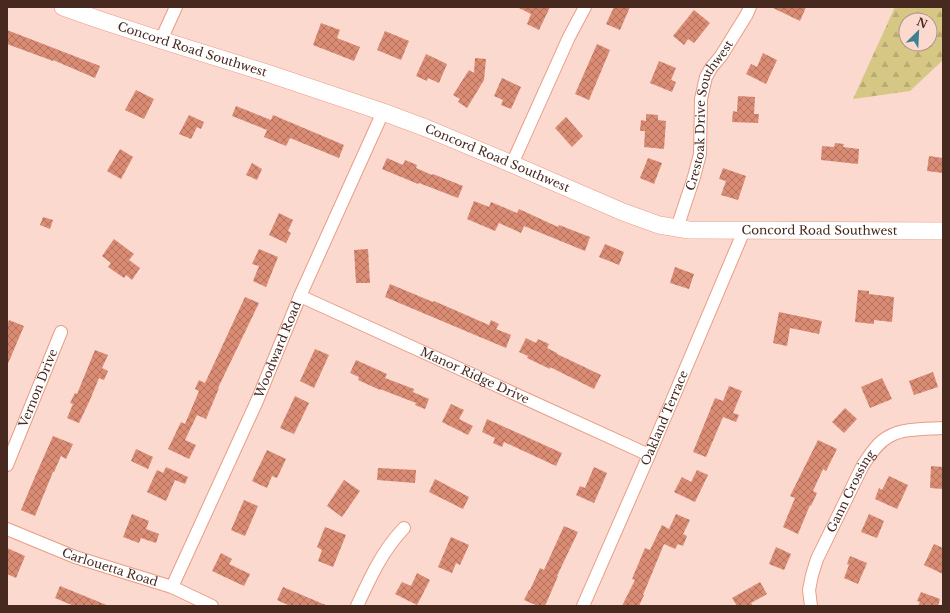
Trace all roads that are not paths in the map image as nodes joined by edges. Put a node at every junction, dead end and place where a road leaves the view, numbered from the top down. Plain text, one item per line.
1 (63, 7) edge
2 (176, 7) edge
3 (585, 7) edge
4 (750, 7) edge
5 (161, 40) junction
6 (383, 112) junction
7 (512, 164) junction
8 (677, 228) junction
9 (744, 230) junction
10 (943, 231) edge
11 (300, 296) junction
12 (61, 332) dead end
13 (943, 428) edge
14 (649, 455) junction
15 (7, 465) edge
16 (404, 528) dead end
17 (7, 530) edge
18 (172, 587) junction
19 (212, 606) edge
20 (357, 606) edge
21 (583, 606) edge
22 (811, 606) edge

1 - 5 street, Concord Road Southwest
2 - 5 street
3 - 7 street
4 - 8 street, Crestoak Drive Southwest
5 - 6 street, Concord Road Southwest
6 - 7 street, Concord Road Southwest
6 - 11 street, Woodward Road
7 - 8 street, Concord Road Southwest
8 - 9 street, Concord Road Southwest
9 - 10 street, Concord Road Southwest
9 - 14 street, Oakland Terrace
11 - 14 street, Manor Ridge Drive
11 - 18 street, Woodward Road
12 - 15 street, Vernon Drive
13 - 22 street, Gann Crossing
14 - 21 street, Oakland Terrace
16 - 20 street
17 - 18 street, Carlouetta Road
18 - 19 street, Carlouetta Road

